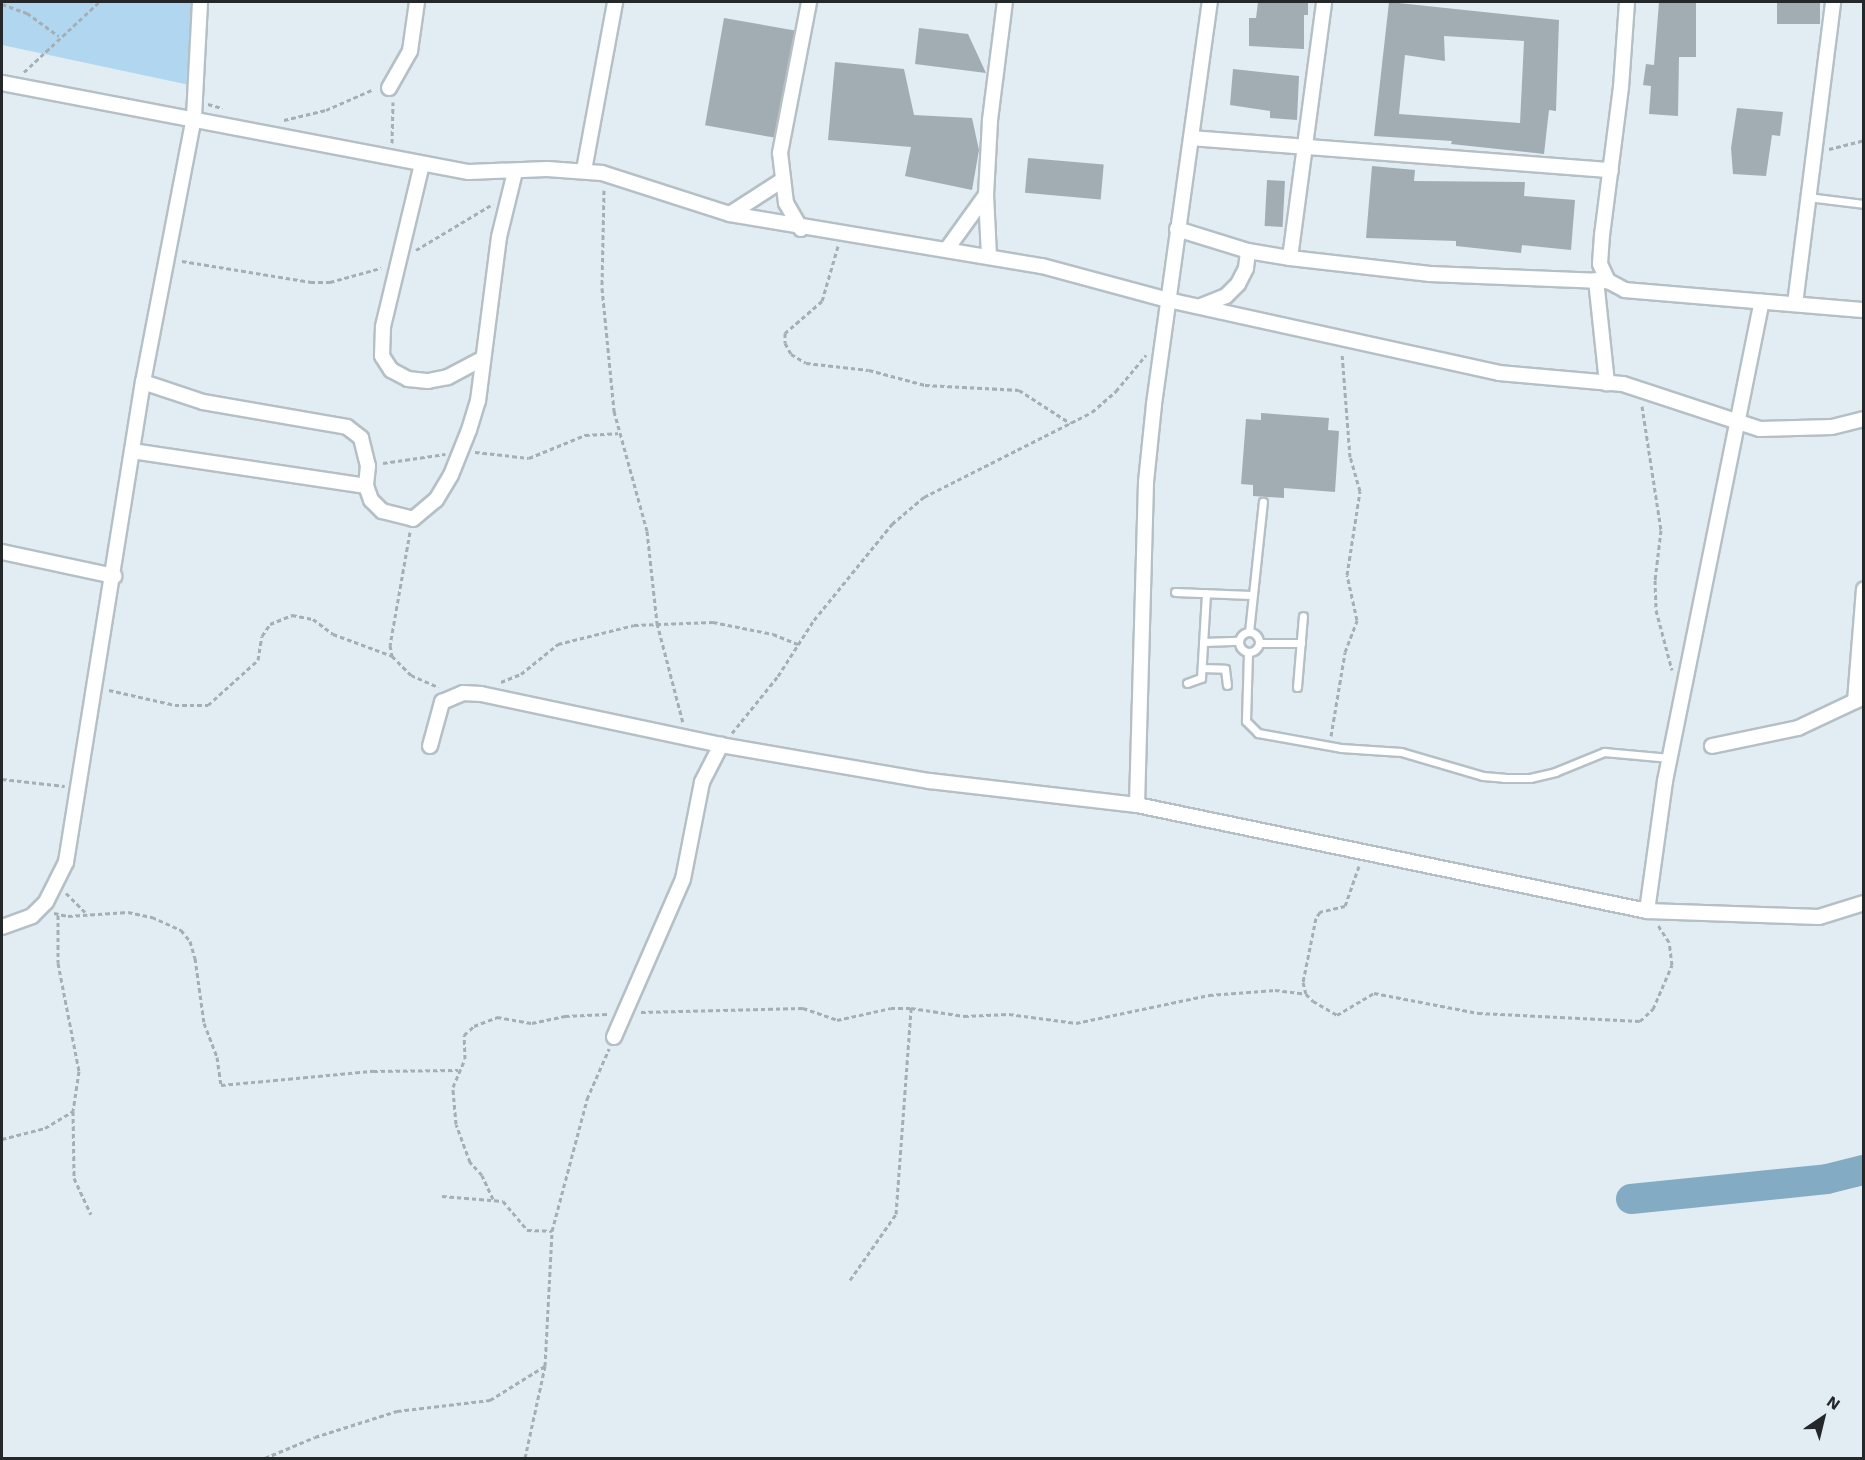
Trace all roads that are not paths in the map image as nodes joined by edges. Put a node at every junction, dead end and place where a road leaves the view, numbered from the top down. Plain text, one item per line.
1 (200, 2) edge
2 (417, 2) edge
3 (615, 2) edge
4 (809, 2) edge
5 (1005, 2) edge
6 (1210, 2) edge
7 (1324, 2) edge
8 (1628, 2) edge
9 (1833, 2) edge
10 (8, 84) edge
11 (389, 88) road end
12 (194, 117) junction
13 (1191, 138) junction
14 (1303, 149) junction
15 (422, 164) junction
16 (584, 170) junction
17 (1611, 170) junction
18 (515, 172) junction
19 (781, 181) junction
20 (986, 195) junction
21 (1807, 197) junction
22 (1863, 204) edge
23 (730, 214) junction
24 (801, 229) junction
25 (1177, 229) junction
26 (947, 249) junction
27 (1248, 251) junction
28 (989, 256) junction
29 (1290, 258) junction
30 (1602, 280) junction
31 (1168, 300) junction
32 (1762, 302) junction
33 (1795, 304) junction
34 (1202, 306) junction
35 (1863, 310) edge
36 (482, 359) junction
37 (143, 382) junction
38 (1607, 383) junction
39 (1863, 419) edge
40 (1736, 424) junction
41 (132, 451) junction
42 (366, 486) junction
43 (1263, 502) dead end
44 (2, 552) edge
45 (114, 576) junction
46 (1863, 589) edge
47 (1175, 592) dead end
48 (1206, 593) junction
49 (1251, 595) junction
50 (1303, 616) dead end
51 (1249, 632) junction
52 (1239, 641) junction
53 (1203, 642) junction
54 (1260, 643) junction
55 (1301, 643) junction
56 (1248, 653) junction
57 (1202, 668) junction
58 (1186, 683) dead end
59 (1227, 685) dead end
60 (1298, 687) dead end
61 (1859, 699) edge
62 (721, 745) junction
63 (430, 746) dead end
64 (1712, 746) dead end
65 (1670, 758) junction
66 (1137, 805) junction
67 (1863, 903) edge
68 (1647, 910) junction
69 (2, 927) edge
70 (614, 1037) road end

1 - 12 street
2 - 11 street
3 - 16 street
4 - 19 street
5 - 20 street
6 - 13 street
7 - 14 street
8 - 17 street
9 - 21 street
10 - 12 street
12 - 15 street
12 - 37 street
13 - 14 street
13 - 25 street
14 - 17 street
14 - 29 street
15 - 18 street
15 - 36 street
16 - 18 street
16 - 23 street
17 - 30 street
18 - 36 street
19 - 23 street
19 - 24 street
20 - 26 street
20 - 28 street
21 - 22 lane
21 - 33 street
23 - 24 street
24 - 26 street
25 - 27 street
25 - 31 street
26 - 28 street
27 - 29 street
27 - 34 street
28 - 31 street
29 - 30 street
30 - 32 street
30 - 38 street
31 - 34 street
31 - 66 street
32 - 33 street
32 - 40 street
33 - 35 street
34 - 38 street
36 - 42 street
37 - 41 street
37 - 42 street
38 - 40 street
39 - 40 street
40 - 65 street
41 - 42 street
41 - 45 street
43 - 49 lane
44 - 45 street
45 - 69 street
46 - 61 street
47 - 48 lane
48 - 49 lane
48 - 53 lane
49 - 51 lane
50 - 55 lane
51 - 52 lane
51 - 54 lane
52 - 53 lane
52 - 56 lane
53 - 57 lane
54 - 55 lane
54 - 56 lane
55 - 60 lane
56 - 65 lane
57 - 58 lane
57 - 59 lane
61 - 64 street
62 - 63 street
62 - 66 street
62 - 70 street
65 - 68 street
66 - 68 street
67 - 68 street

